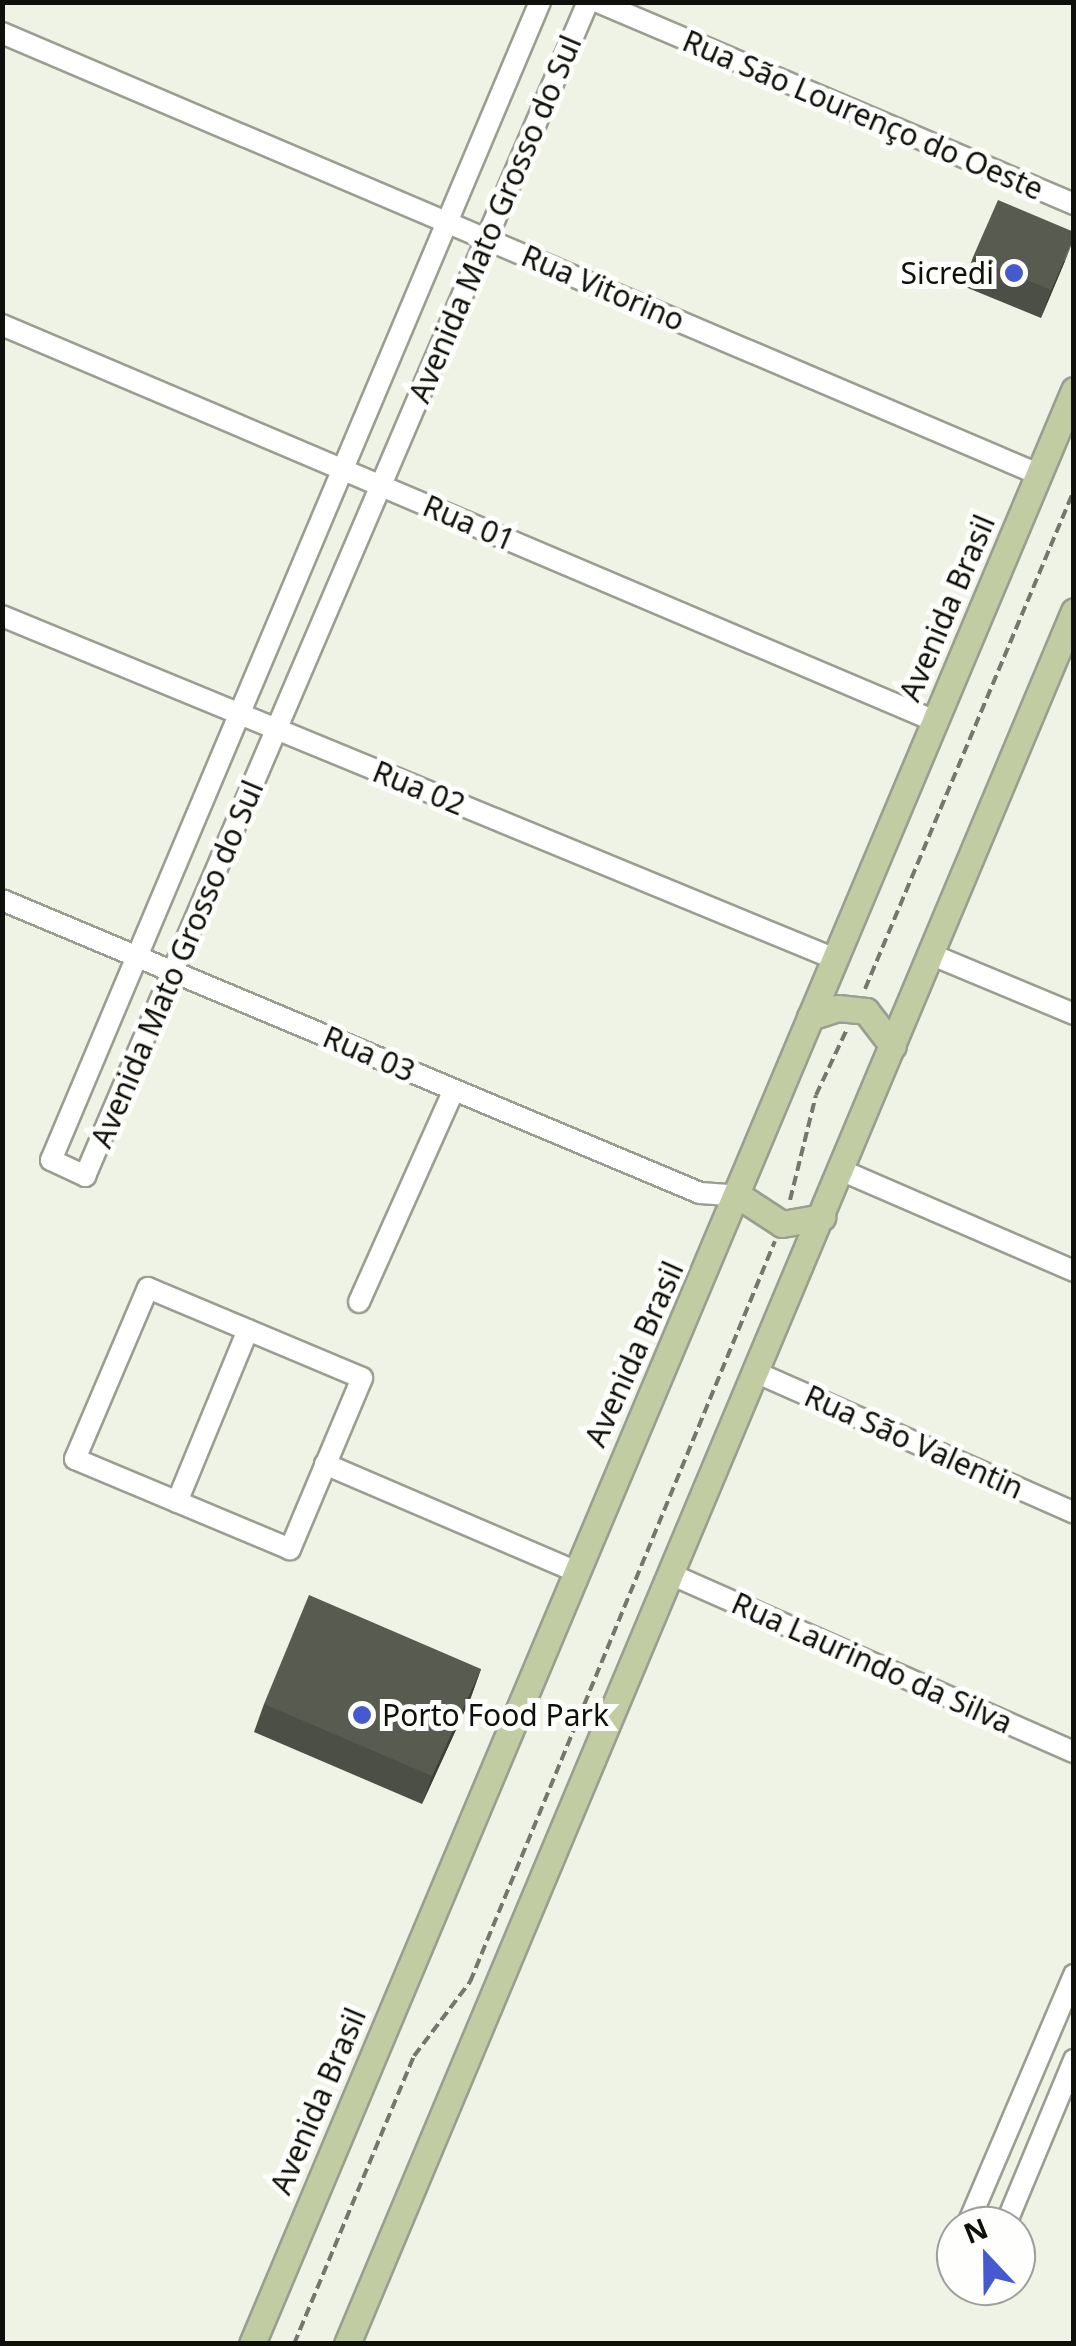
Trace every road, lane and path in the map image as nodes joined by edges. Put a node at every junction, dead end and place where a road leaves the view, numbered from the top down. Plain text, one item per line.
1 (540, 2) edge
2 (588, 2) edge
3 (598, 2) edge
4 (2, 34) edge
5 (1074, 204) edge
6 (446, 222) junction
7 (487, 239) junction
8 (2, 324) edge
9 (1074, 390) edge
10 (342, 469) junction
11 (1038, 474) junction
12 (382, 486) junction
13 (1074, 490) edge
14 (1074, 611) edge
15 (2, 616) edge
16 (239, 714) junction
17 (935, 721) junction
18 (278, 730) junction
19 (2, 900) edge
20 (930, 954) junction
21 (136, 957) junction
22 (835, 960) junction
23 (173, 972) junction
24 (856, 1008) junction
25 (1074, 1014) edge
26 (810, 1017) junction
27 (893, 1046) junction
28 (454, 1090) junction
29 (843, 1171) junction
30 (739, 1196) junction
31 (822, 1217) junction
32 (782, 1224) junction
33 (1074, 1271) edge
34 (359, 1302) dead end
35 (248, 1330) junction
36 (756, 1372) junction
37 (325, 1464) junction
38 (178, 1502) junction
39 (1074, 1513) edge
40 (575, 1572) junction
41 (670, 1574) junction
42 (1074, 1752) edge
43 (1074, 1975) edge
44 (1074, 2060) edge
45 (976, 2206) edge
46 (1014, 2206) edge
47 (252, 2344) edge
48 (294, 2344) edge
49 (347, 2344) edge

1 - 6 street, Avenida Mato Grosso do Sul
2 - 7 street, Avenida Mato Grosso do Sul
3 - 5 street, Rua São Lourenço do Oeste
4 - 6 street, Rua Vitorino
6 - 7 street, Rua Vitorino
6 - 10 street, Avenida Mato Grosso do Sul
7 - 11 street, Rua Vitorino
7 - 12 street, Avenida Mato Grosso do Sul
8 - 10 street, Rua 01
9 - 11 main road, Avenida Brasil
10 - 12 street, Rua 01
10 - 16 street, Avenida Mato Grosso do Sul
11 - 17 main road, Avenida Brasil
12 - 17 street, Rua 01
12 - 18 street, Avenida Mato Grosso do Sul
13 - 24 path
14 - 20 main road
15 - 16 street, Rua 02
16 - 18 street, Rua 02
16 - 21 street, Avenida Mato Grosso do Sul
17 - 22 main road, Avenida Brasil
18 - 22 street, Rua 02
18 - 23 street, Avenida Mato Grosso do Sul
19 - 21 street, Rua 03
20 - 25 street
20 - 27 main road
21 - 23 street, Rua 03
21 - 23 street, Avenida Mato Grosso do Sul
22 - 26 main road, Avenida Brasil
23 - 28 street, Rua 03
24 - 26 main road
24 - 27 main road
24 - 32 path
26 - 30 main road, Avenida Brasil
27 - 29 main road
28 - 30 street, Rua 03
28 - 34 street
29 - 31 main road
29 - 33 street
30 - 32 main road
30 - 40 main road, Avenida Brasil
31 - 32 main road
31 - 36 main road
32 - 48 path
35 - 37 street
35 - 38 street
35 - 38 street
36 - 39 street, Rua São Valentin
36 - 41 main road
37 - 38 street
37 - 40 street
40 - 47 main road, Avenida Brasil
41 - 42 street, Rua Laurindo da Silva
41 - 49 main road
43 - 45 street
44 - 46 street

